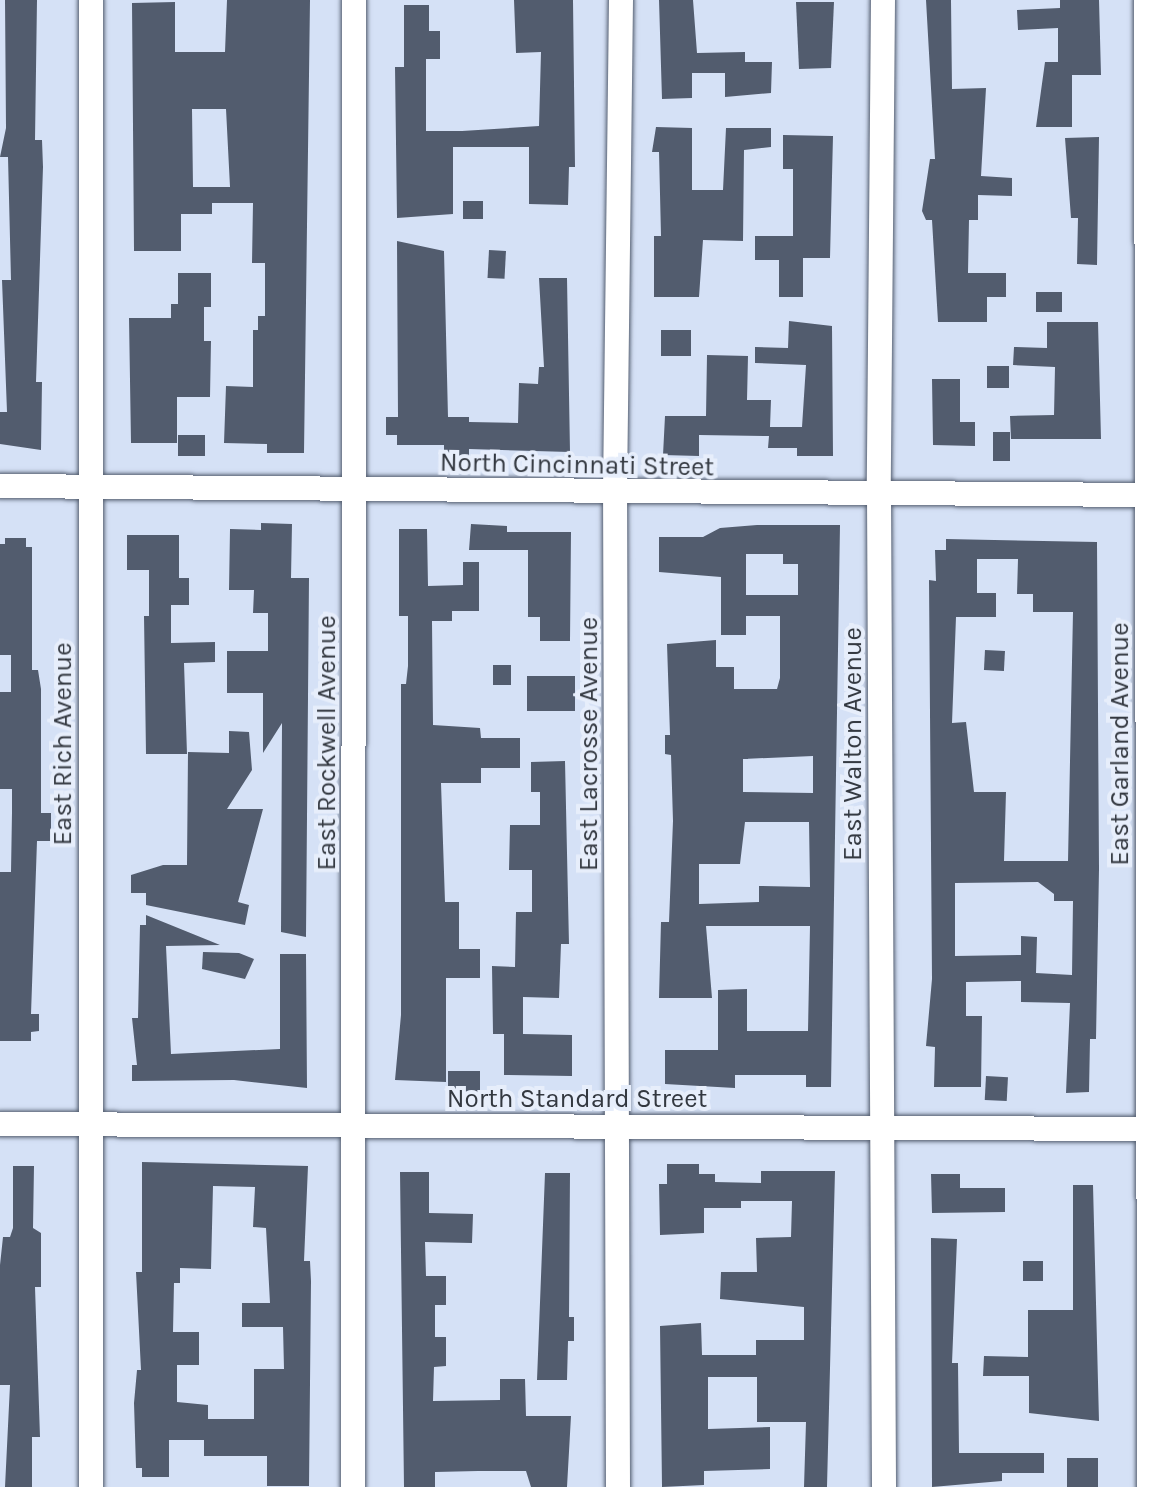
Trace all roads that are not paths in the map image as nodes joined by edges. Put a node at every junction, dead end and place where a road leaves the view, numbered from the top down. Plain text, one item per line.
1 (91, 0) edge
2 (354, 0) edge
3 (621, 0) edge
4 (883, 0) edge
5 (1146, 0) edge
6 (0, 486) edge
7 (91, 488) junction
8 (615, 491) junction
9 (355, 492) junction
10 (879, 495) junction
11 (1150, 495) edge
12 (0, 1124) edge
13 (92, 1125) junction
14 (354, 1125) junction
15 (620, 1128) junction
16 (884, 1129) junction
17 (1151, 1129) edge
18 (91, 1487) edge
19 (353, 1487) edge
20 (618, 1487) edge
21 (884, 1487) edge
22 (1149, 1487) edge

1 - 7 street, East Rich Avenue
2 - 9 street, East Rockwell Avenue
3 - 8 street, East Lacrosse Avenue
4 - 10 street, East Walton Avenue
5 - 11 street, East Garland Avenue
6 - 7 street, North Cincinnati Street
7 - 9 street, North Cincinnati Street
7 - 13 street, East Rich Avenue
8 - 9 street, North Cincinnati Street
8 - 10 street, North Cincinnati Street
8 - 15 street, East Lacrosse Avenue
9 - 14 street, East Rockwell Avenue
10 - 11 street, North Cincinnati Street
10 - 16 street, East Walton Avenue
11 - 17 street, East Garland Avenue
12 - 13 street, North Standard Street
13 - 14 street, North Standard Street
13 - 18 street, East Rich Avenue
14 - 15 street, North Standard Street
14 - 19 street, East Rockwell Avenue
15 - 16 street, North Standard Street
15 - 20 street, East Lacrosse Avenue
16 - 17 street, North Standard Street
16 - 21 street, East Walton Avenue
17 - 22 street, East Garland Avenue

